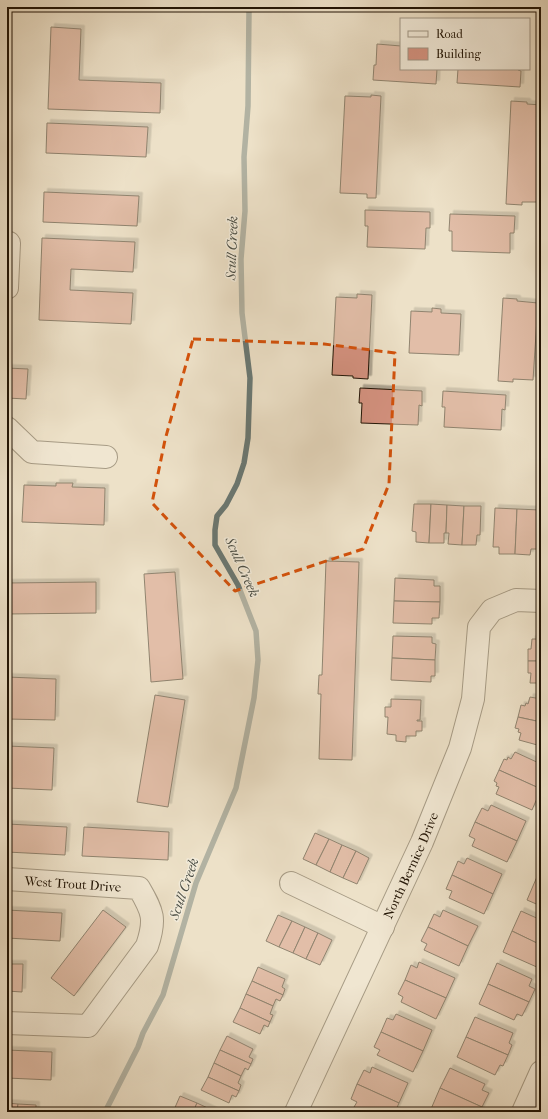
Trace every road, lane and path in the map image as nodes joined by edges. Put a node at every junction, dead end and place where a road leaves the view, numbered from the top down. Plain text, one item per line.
1 (9, 243) dead end
2 (7, 288) edge
3 (7, 428) edge
4 (106, 457) dead end
5 (541, 601) edge
6 (7, 879) edge
7 (291, 883) dead end
8 (383, 927) junction
9 (7, 1023) edge
10 (541, 1072) edge
11 (296, 1112) edge
12 (523, 1112) edge

1 - 2 street
3 - 4 street
5 - 8 street, North Bernice Drive
6 - 9 street, West Trout Drive
7 - 8 street
8 - 11 street, North Bernice Drive
10 - 12 street

